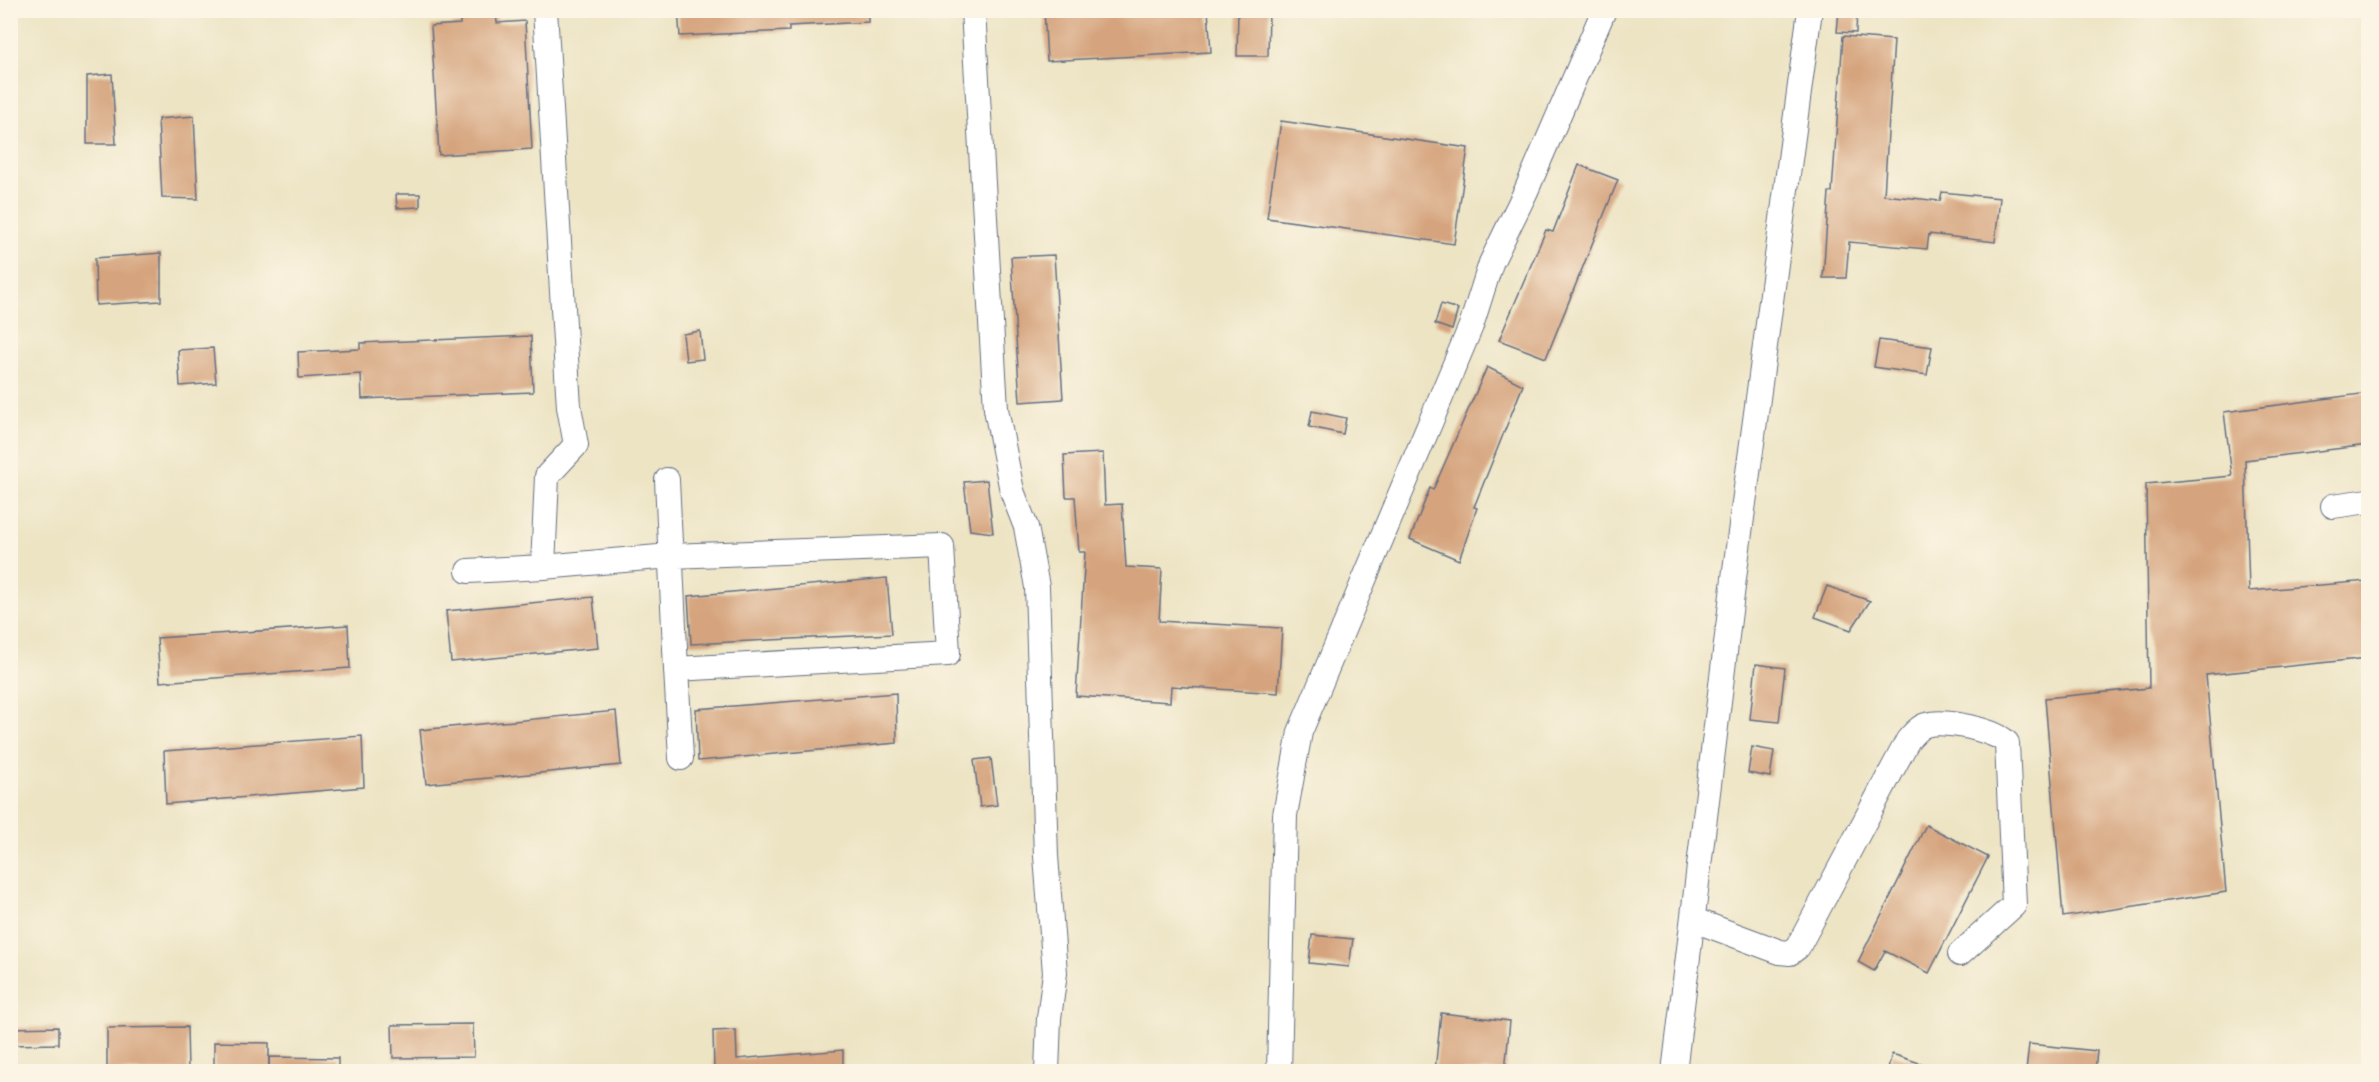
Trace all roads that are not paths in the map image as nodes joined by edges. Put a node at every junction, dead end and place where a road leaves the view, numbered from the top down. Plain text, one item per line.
1 (544, 10) edge
2 (973, 10) edge
3 (1604, 10) edge
4 (1810, 10) edge
5 (667, 480) dead end
6 (2368, 501) edge
7 (2333, 506) dead end
8 (670, 556) junction
9 (543, 567) junction
10 (468, 571) dead end
11 (676, 669) junction
12 (681, 758) dead end
13 (1694, 920) junction
14 (1960, 954) dead end
15 (1047, 1071) edge
16 (1279, 1071) edge
17 (1674, 1071) edge

1 - 9 street
2 - 15 street
3 - 16 street
4 - 13 street
5 - 8 street
6 - 7 street
8 - 9 street
8 - 11 street
8 - 11 street
9 - 10 street
11 - 12 street
13 - 14 street
13 - 17 street

